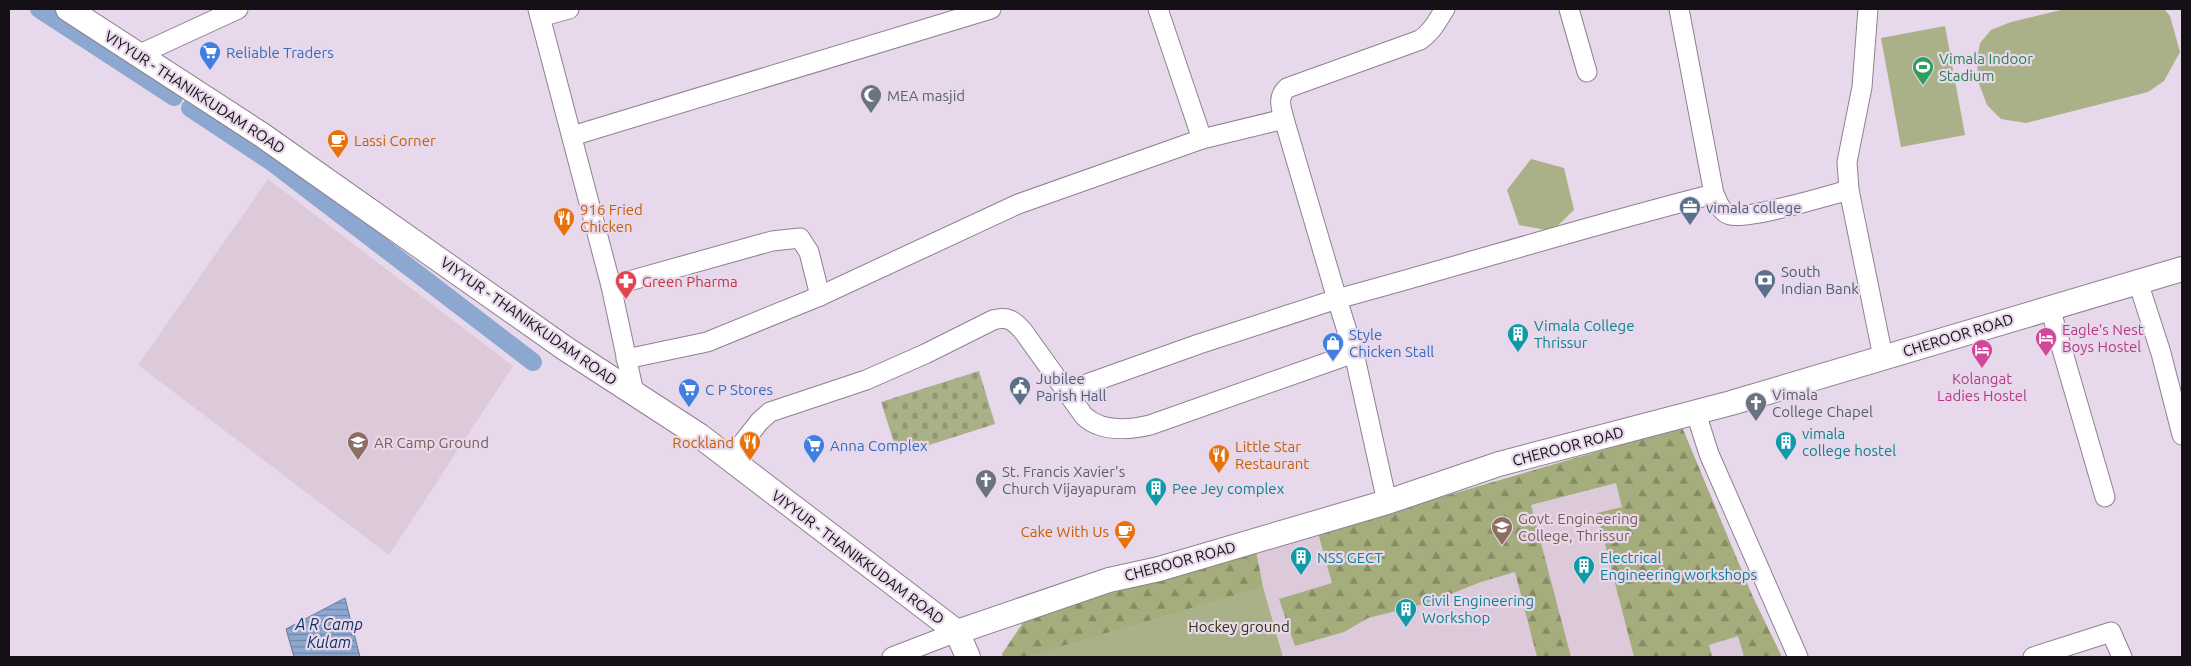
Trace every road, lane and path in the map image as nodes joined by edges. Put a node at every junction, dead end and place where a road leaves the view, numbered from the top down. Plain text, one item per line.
1 (68, 9) edge
2 (238, 9) edge
3 (569, 9) edge
4 (991, 9) edge
5 (1158, 9) edge
6 (1445, 9) edge
7 (1569, 9) edge
8 (1679, 9) edge
9 (1868, 9) edge
10 (539, 13) edge
11 (138, 55) junction
12 (1587, 72) dead end
13 (1284, 119) junction
14 (572, 136) junction
15 (1202, 139) junction
16 (1849, 190) junction
17 (1714, 194) junction
18 (2182, 269) edge
19 (2138, 282) junction
20 (611, 286) junction
21 (820, 296) junction
22 (1337, 299) junction
23 (2050, 308) junction
24 (1354, 353) junction
25 (1884, 357) junction
26 (626, 359) junction
27 (1067, 391) junction
28 (634, 393) junction
29 (1696, 413) junction
30 (2182, 436) edge
31 (730, 459) junction
32 (2105, 497) dead end
33 (1387, 502) junction
34 (957, 632) junction
35 (892, 657) edge
36 (968, 657) edge
37 (1798, 657) edge
38 (2033, 657) edge
39 (2122, 657) edge

1 - 11 main road, VIYYUR - THANIKKUDAM ROAD
2 - 11 street
3 - 10 street
4 - 14 street
5 - 15 street
6 - 13 street
7 - 12 street
8 - 17 street
9 - 16 street
10 - 14 street
11 - 28 main road, VIYYUR - THANIKKUDAM ROAD
13 - 15 street
13 - 22 street
14 - 20 street
15 - 21 street
16 - 17 street
16 - 25 street
17 - 22 street
18 - 19 main road, CHEROOR ROAD
19 - 23 main road, CHEROOR ROAD
19 - 30 street
20 - 21 street
20 - 26 street
21 - 26 street
22 - 24 street
22 - 27 street
23 - 25 main road, CHEROOR ROAD
23 - 32 street
24 - 27 street
24 - 33 street
25 - 29 main road, CHEROOR ROAD
26 - 28 street
27 - 31 street
28 - 31 main road, VIYYUR - THANIKKUDAM ROAD
29 - 33 main road, CHEROOR ROAD
29 - 37 street
31 - 34 main road, VIYYUR - THANIKKUDAM ROAD
33 - 34 main road, CHEROOR ROAD
34 - 35 street
34 - 36 main road, VIYYUR - THANIKKUDAM ROAD
38 - 39 street

